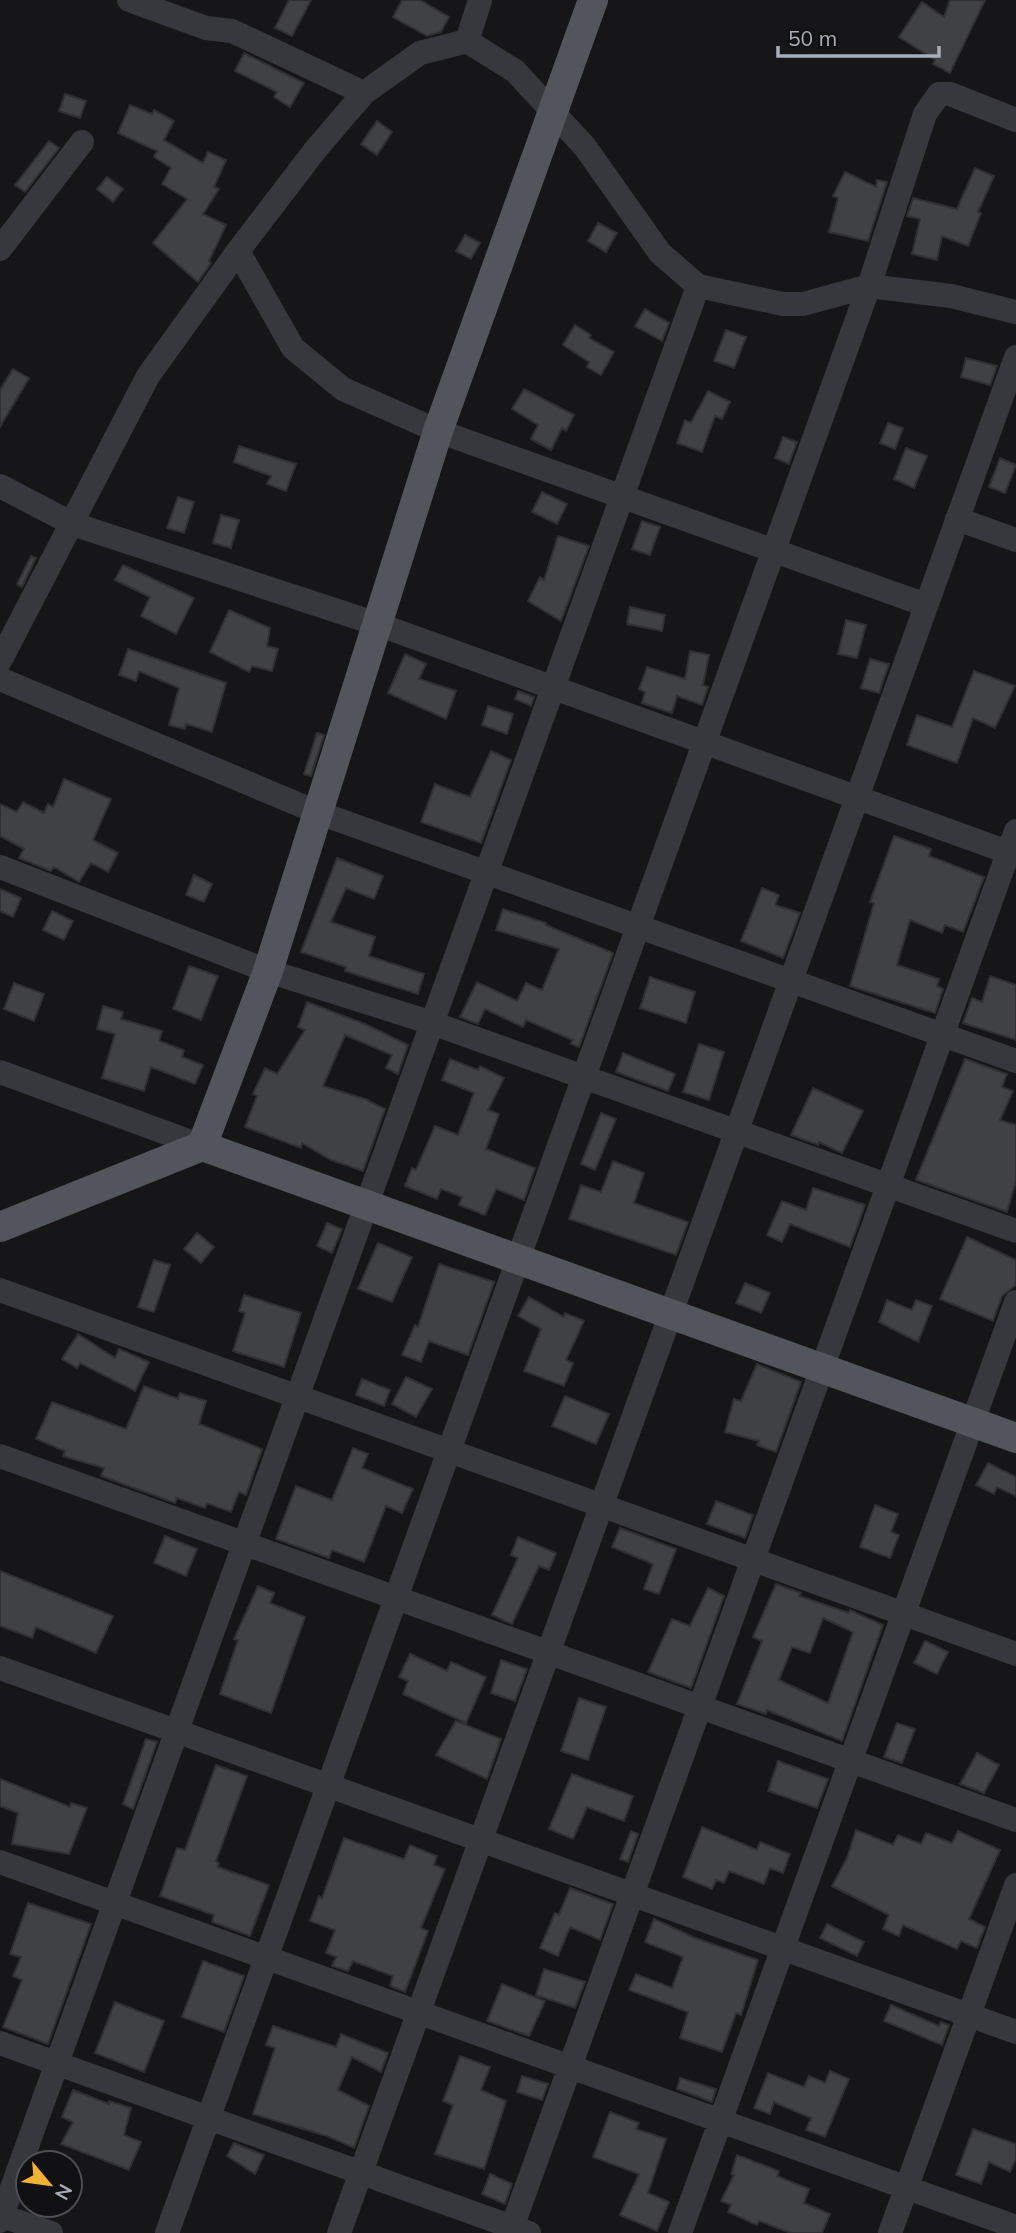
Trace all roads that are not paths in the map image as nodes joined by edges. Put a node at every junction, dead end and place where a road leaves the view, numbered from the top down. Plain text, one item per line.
1 (129, 0) edge
2 (480, 0) edge
3 (593, 0) edge
4 (467, 41) junction
5 (363, 93) junction
6 (552, 114) junction
7 (1016, 120) edge
8 (82, 142) dead end
9 (0, 249) edge
10 (238, 251) junction
11 (698, 286) junction
12 (869, 286) junction
13 (1016, 312) edge
14 (1016, 357) edge
15 (438, 430) junction
16 (0, 486) edge
17 (622, 496) junction
18 (957, 520) junction
19 (73, 524) junction
20 (1016, 540) edge
21 (774, 551) junction
22 (926, 605) junction
23 (377, 624) junction
24 (0, 661) edge
25 (0, 679) edge
26 (553, 689) junction
27 (704, 743) junction
28 (857, 798) junction
29 (319, 813) junction
30 (1014, 846) edge
31 (0, 867) edge
32 (487, 871) junction
33 (638, 925) junction
34 (268, 971) junction
35 (791, 980) junction
36 (432, 1023) junction
37 (943, 1034) junction
38 (1016, 1061) edge
39 (0, 1072) edge
40 (584, 1077) junction
41 (736, 1132) junction
42 (202, 1146) junction
43 (888, 1186) junction
44 (366, 1205) junction
45 (0, 1227) edge
46 (1016, 1231) edge
47 (518, 1260) junction
48 (0, 1290) edge
49 (1016, 1302) edge
50 (671, 1314) junction
51 (822, 1369) junction
52 (297, 1397) junction
53 (972, 1423) junction
54 (1016, 1438) edge
55 (449, 1451) junction
56 (0, 1456) edge
57 (601, 1506) junction
58 (244, 1543) junction
59 (753, 1560) junction
60 (396, 1597) junction
61 (903, 1614) junction
62 (549, 1652) junction
63 (1016, 1654) edge
64 (0, 1668) edge
65 (700, 1707) junction
66 (177, 1731) junction
67 (851, 1760) junction
68 (328, 1785) junction
69 (1016, 1820) edge
70 (481, 1840) junction
71 (0, 1861) edge
72 (1016, 1885) edge
73 (632, 1894) junction
74 (115, 1903) junction
75 (783, 1948) junction
76 (266, 1957) junction
77 (419, 2012) junction
78 (969, 2015) junction
79 (1016, 2032) edge
80 (0, 2043) edge
81 (57, 2064) junction
82 (570, 2067) junction
83 (208, 2118) junction
84 (721, 2121) junction
85 (361, 2173) junction
86 (907, 2188) junction
87 (1, 2217) edge
88 (1016, 2227) edge
89 (517, 2231) edge
90 (51, 2233) edge
91 (167, 2233) edge
92 (339, 2233) edge
93 (680, 2233) edge
94 (890, 2233) edge

1 - 5 street
2 - 4 street
3 - 6 main road
4 - 5 street
4 - 6 street
5 - 10 street
6 - 11 street
6 - 15 main road
7 - 12 street
8 - 9 street
10 - 15 street
10 - 19 street
11 - 12 street
11 - 17 street
12 - 13 street
12 - 21 street
14 - 18 street
15 - 17 street
15 - 23 main road
16 - 19 street
17 - 21 street
17 - 26 street
18 - 20 street
18 - 22 street
19 - 23 street
19 - 24 street
21 - 22 street
21 - 27 street
22 - 28 street
23 - 26 street
23 - 29 main road
25 - 29 street
26 - 27 street
26 - 32 street
27 - 28 street
27 - 33 street
28 - 30 street
28 - 35 street
29 - 32 street
29 - 34 main road
30 - 37 street
31 - 34 street
32 - 33 street
32 - 36 street
33 - 35 street
33 - 40 street
34 - 36 street
34 - 42 main road
35 - 37 street
35 - 41 street
36 - 40 street
36 - 44 street
37 - 38 street
37 - 43 street
39 - 42 street
40 - 41 street
40 - 47 street
41 - 43 street
41 - 50 street
42 - 44 main road
42 - 45 main road
43 - 46 street
43 - 51 street
44 - 47 main road
44 - 52 street
47 - 50 main road
47 - 55 street
48 - 52 street
49 - 53 street
50 - 51 main road
50 - 57 street
51 - 53 main road
51 - 59 street
52 - 55 street
52 - 58 street
53 - 54 main road
53 - 61 street
55 - 57 street
55 - 60 street
56 - 58 street
57 - 59 street
57 - 62 street
58 - 60 street
58 - 66 street
59 - 61 street
59 - 65 street
60 - 62 street
60 - 68 street
61 - 63 street
61 - 67 street
62 - 65 street
62 - 70 street
64 - 66 street
65 - 67 street
65 - 73 street
66 - 68 street
66 - 74 street
67 - 69 street
67 - 75 street
68 - 70 street
68 - 76 street
70 - 73 street
70 - 77 street
71 - 74 street
72 - 78 street
73 - 75 street
73 - 82 street
74 - 76 street
74 - 81 street
75 - 78 street
75 - 84 street
76 - 77 street
76 - 83 street
77 - 82 street
77 - 85 street
78 - 79 street
78 - 86 street
80 - 81 street
81 - 83 street
81 - 87 street
82 - 84 street
82 - 89 street
83 - 85 street
83 - 91 street
84 - 86 street
84 - 93 street
85 - 89 street
85 - 92 street
86 - 88 street
86 - 94 street
87 - 90 street

